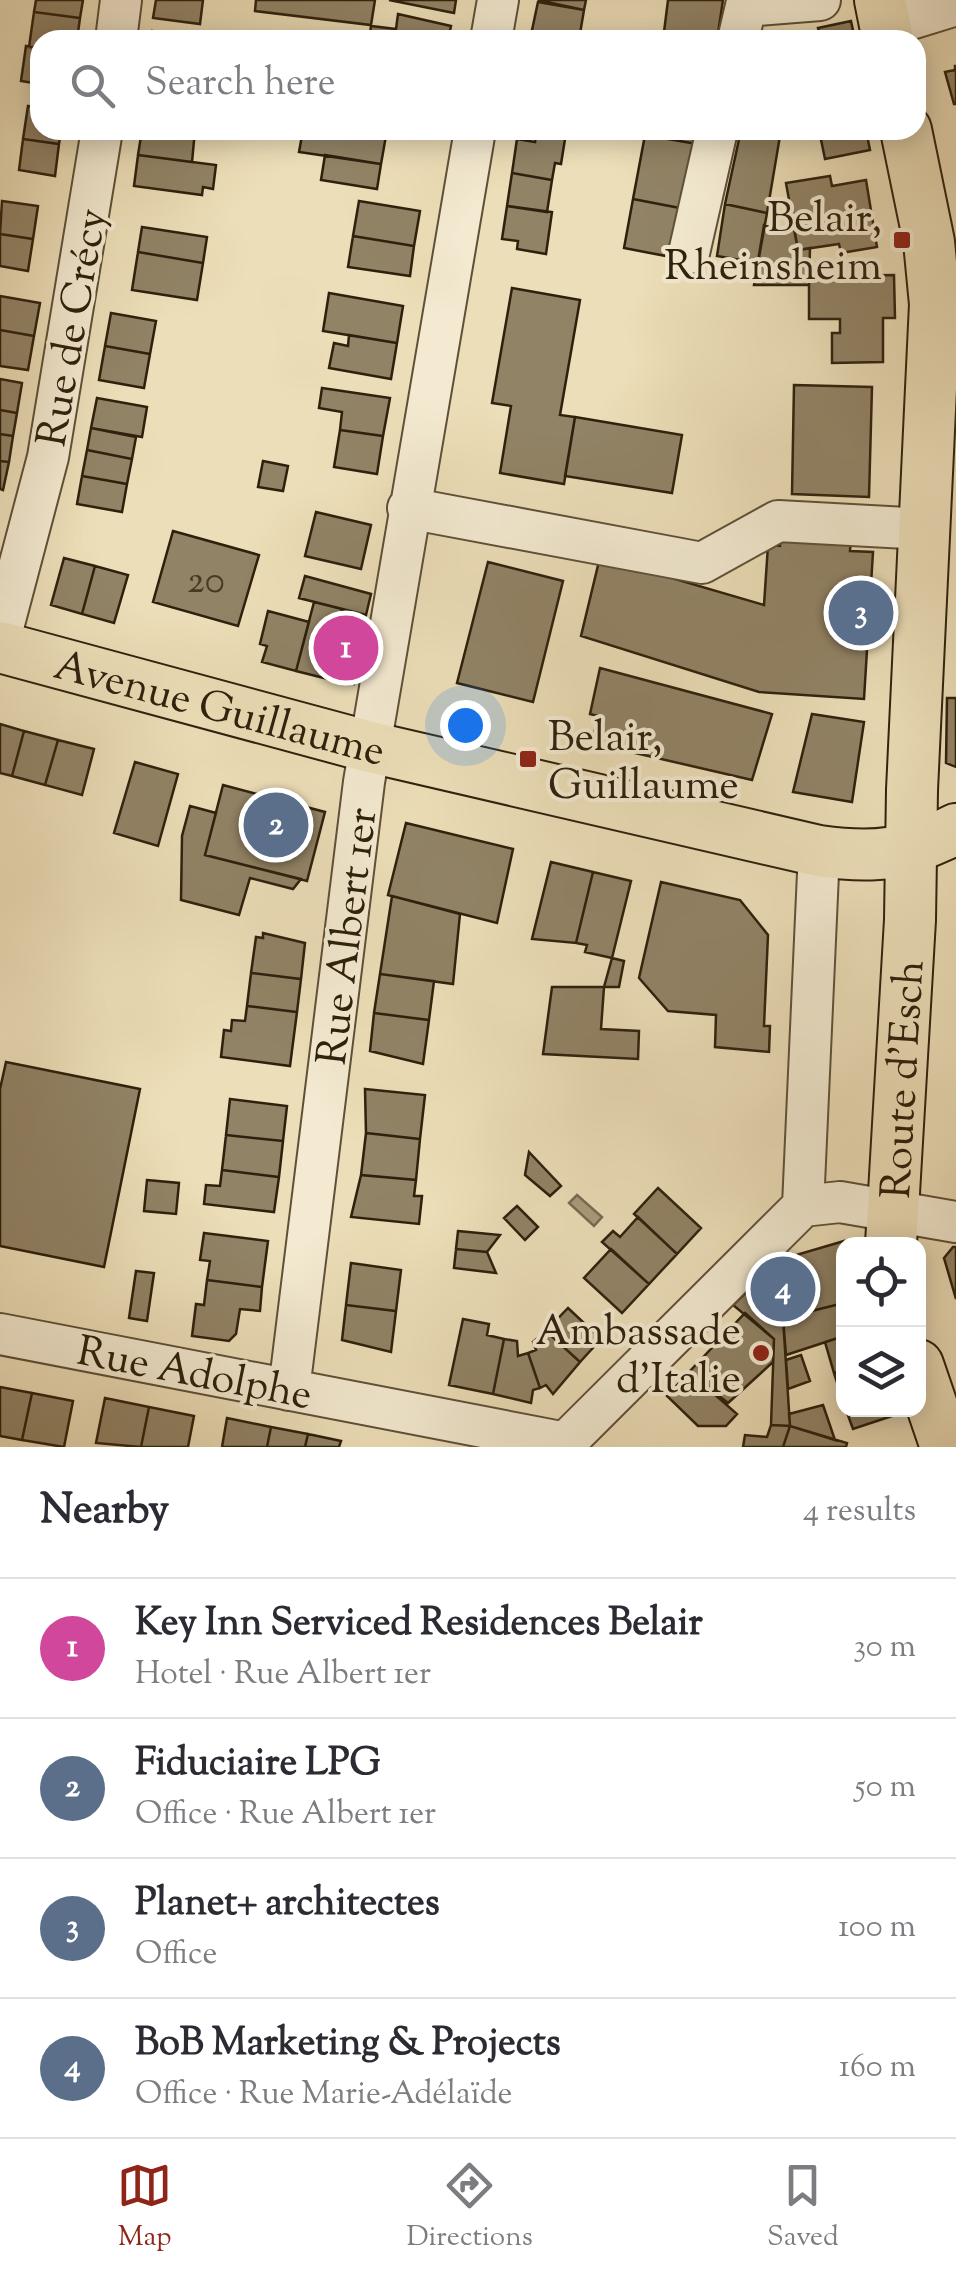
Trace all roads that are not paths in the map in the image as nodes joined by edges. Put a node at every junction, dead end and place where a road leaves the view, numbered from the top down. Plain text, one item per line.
1 (122, 0) edge
2 (498, 0) edge
3 (820, 0) edge
4 (956, 5) edge
5 (884, 22) edge
6 (118, 30) edge
7 (492, 30) edge
8 (740, 30) edge
9 (100, 140) edge
10 (473, 140) edge
11 (715, 140) edge
12 (909, 140) edge
13 (689, 253) dead end
14 (945, 278) edge
15 (408, 508) junction
16 (925, 529) junction
17 (0, 643) edge
18 (370, 747) junction
19 (956, 828) edge
20 (819, 852) junction
21 (911, 852) junction
22 (803, 1206) junction
23 (956, 1222) edge
24 (890, 1226) edge
25 (0, 1334) edge
26 (926, 1388) edge
27 (288, 1390) junction
28 (565, 1446) edge
29 (946, 1447) edge

1 - 6 street
2 - 7 street
3 - 8 street
4 - 5 street
9 - 17 street, Rue de Crécy
10 - 15 street, Rue Albert 1er
11 - 13 street
12 - 14 main road, Route d'Esch
14 - 16 main road, Route d'Esch
15 - 16 street
15 - 18 street, Rue Albert 1er
16 - 21 main road, Route d'Esch
17 - 18 main road, Avenue Guillaume
18 - 20 main road, Avenue Guillaume
18 - 27 street, Rue Albert 1er
19 - 21 main road
20 - 21 main road, Avenue Guillaume
20 - 22 street, Route d'Esch
21 - 24 main road, Route d'Esch
22 - 24 street
22 - 28 street
23 - 24 street
25 - 27 street, Rue Adolphe
26 - 29 main road
27 - 28 street, Rue Adolphe

